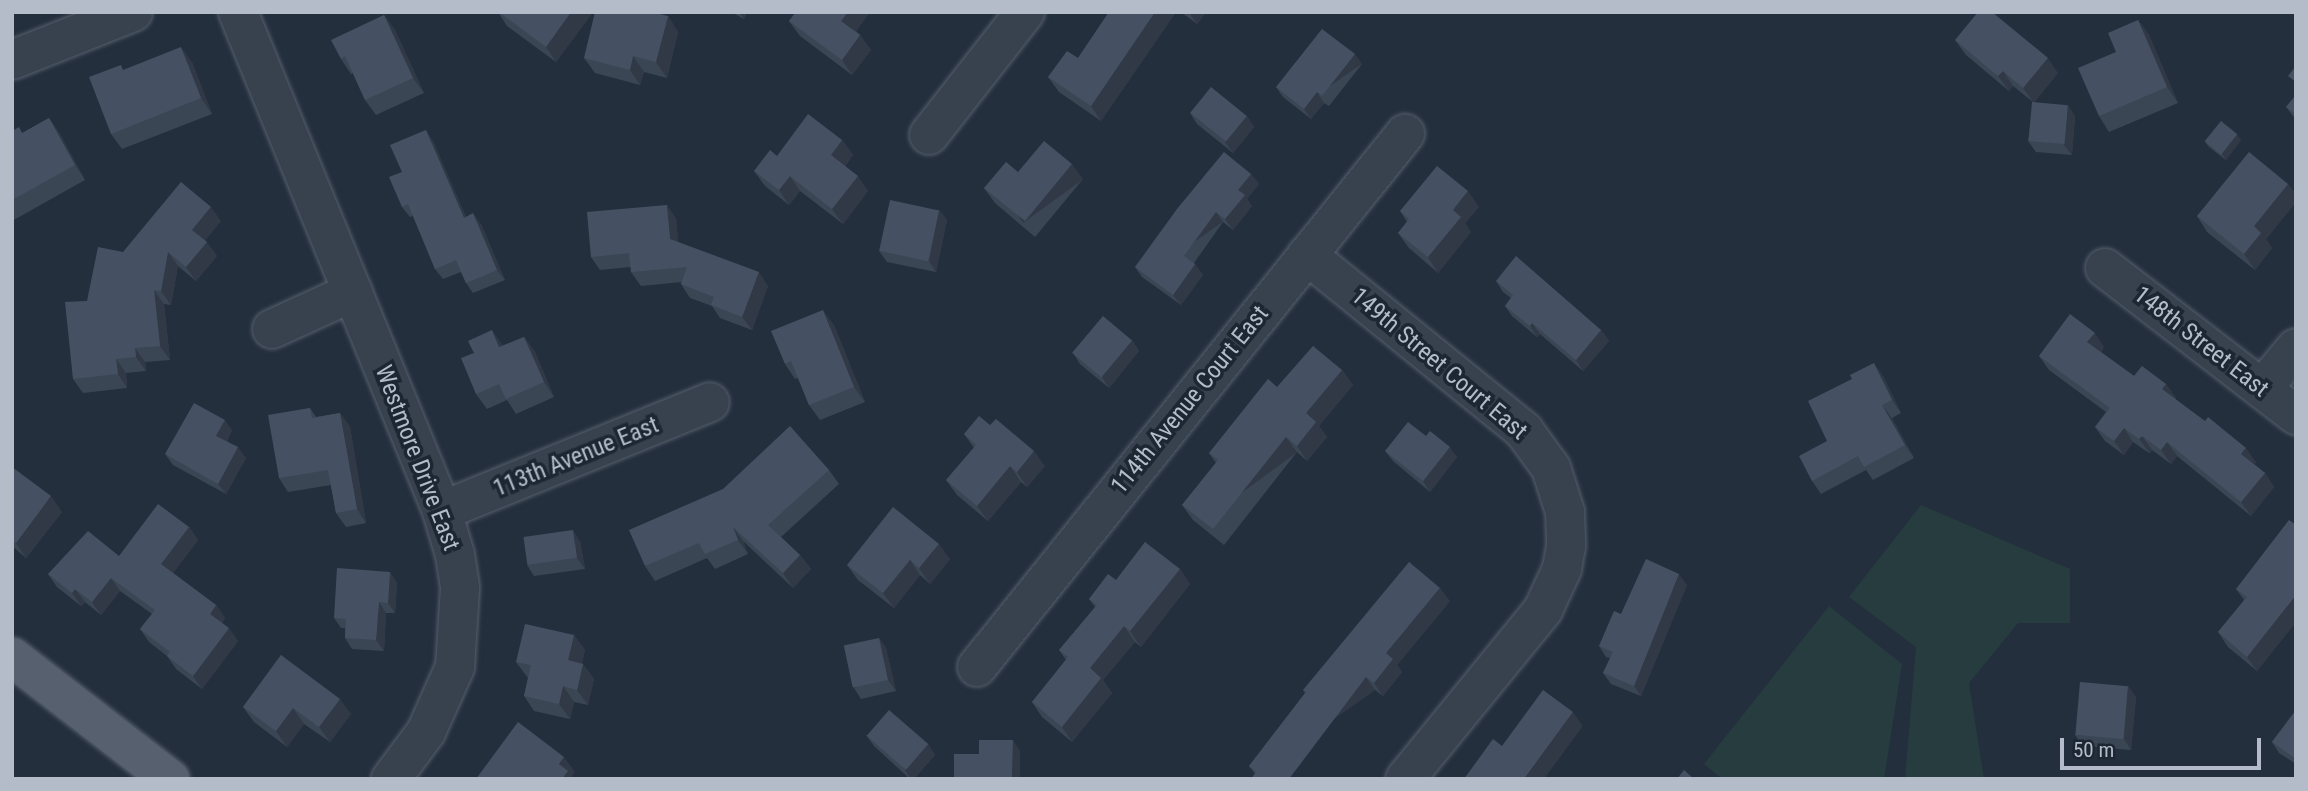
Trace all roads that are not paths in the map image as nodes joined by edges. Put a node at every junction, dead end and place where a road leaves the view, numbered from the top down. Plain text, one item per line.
1 (133, 12) edge
2 (238, 12) edge
3 (1026, 12) edge
4 (12, 60) edge
5 (1405, 134) dead end
6 (929, 135) dead end
7 (1307, 255) junction
8 (2105, 268) dead end
9 (353, 292) junction
10 (272, 329) dead end
11 (2296, 348) edge
12 (2262, 389) junction
13 (710, 402) dead end
14 (2296, 415) edge
15 (442, 512) junction
16 (12, 657) edge
17 (977, 667) dead end
18 (170, 779) edge
19 (391, 779) edge
20 (1405, 779) edge

1 - 4 street
2 - 9 street, Westmore Drive East
3 - 6 street
5 - 7 street, 114th Avenue Court East
7 - 17 street, 114th Avenue Court East
7 - 20 street, 149th Street Court East
8 - 12 street, 148th Street East
9 - 10 street
9 - 15 street, Westmore Drive East
11 - 12 street
12 - 14 street, 148th Street East
13 - 15 street, 113th Avenue East
15 - 19 street, Westmore Drive East
16 - 18 main road

